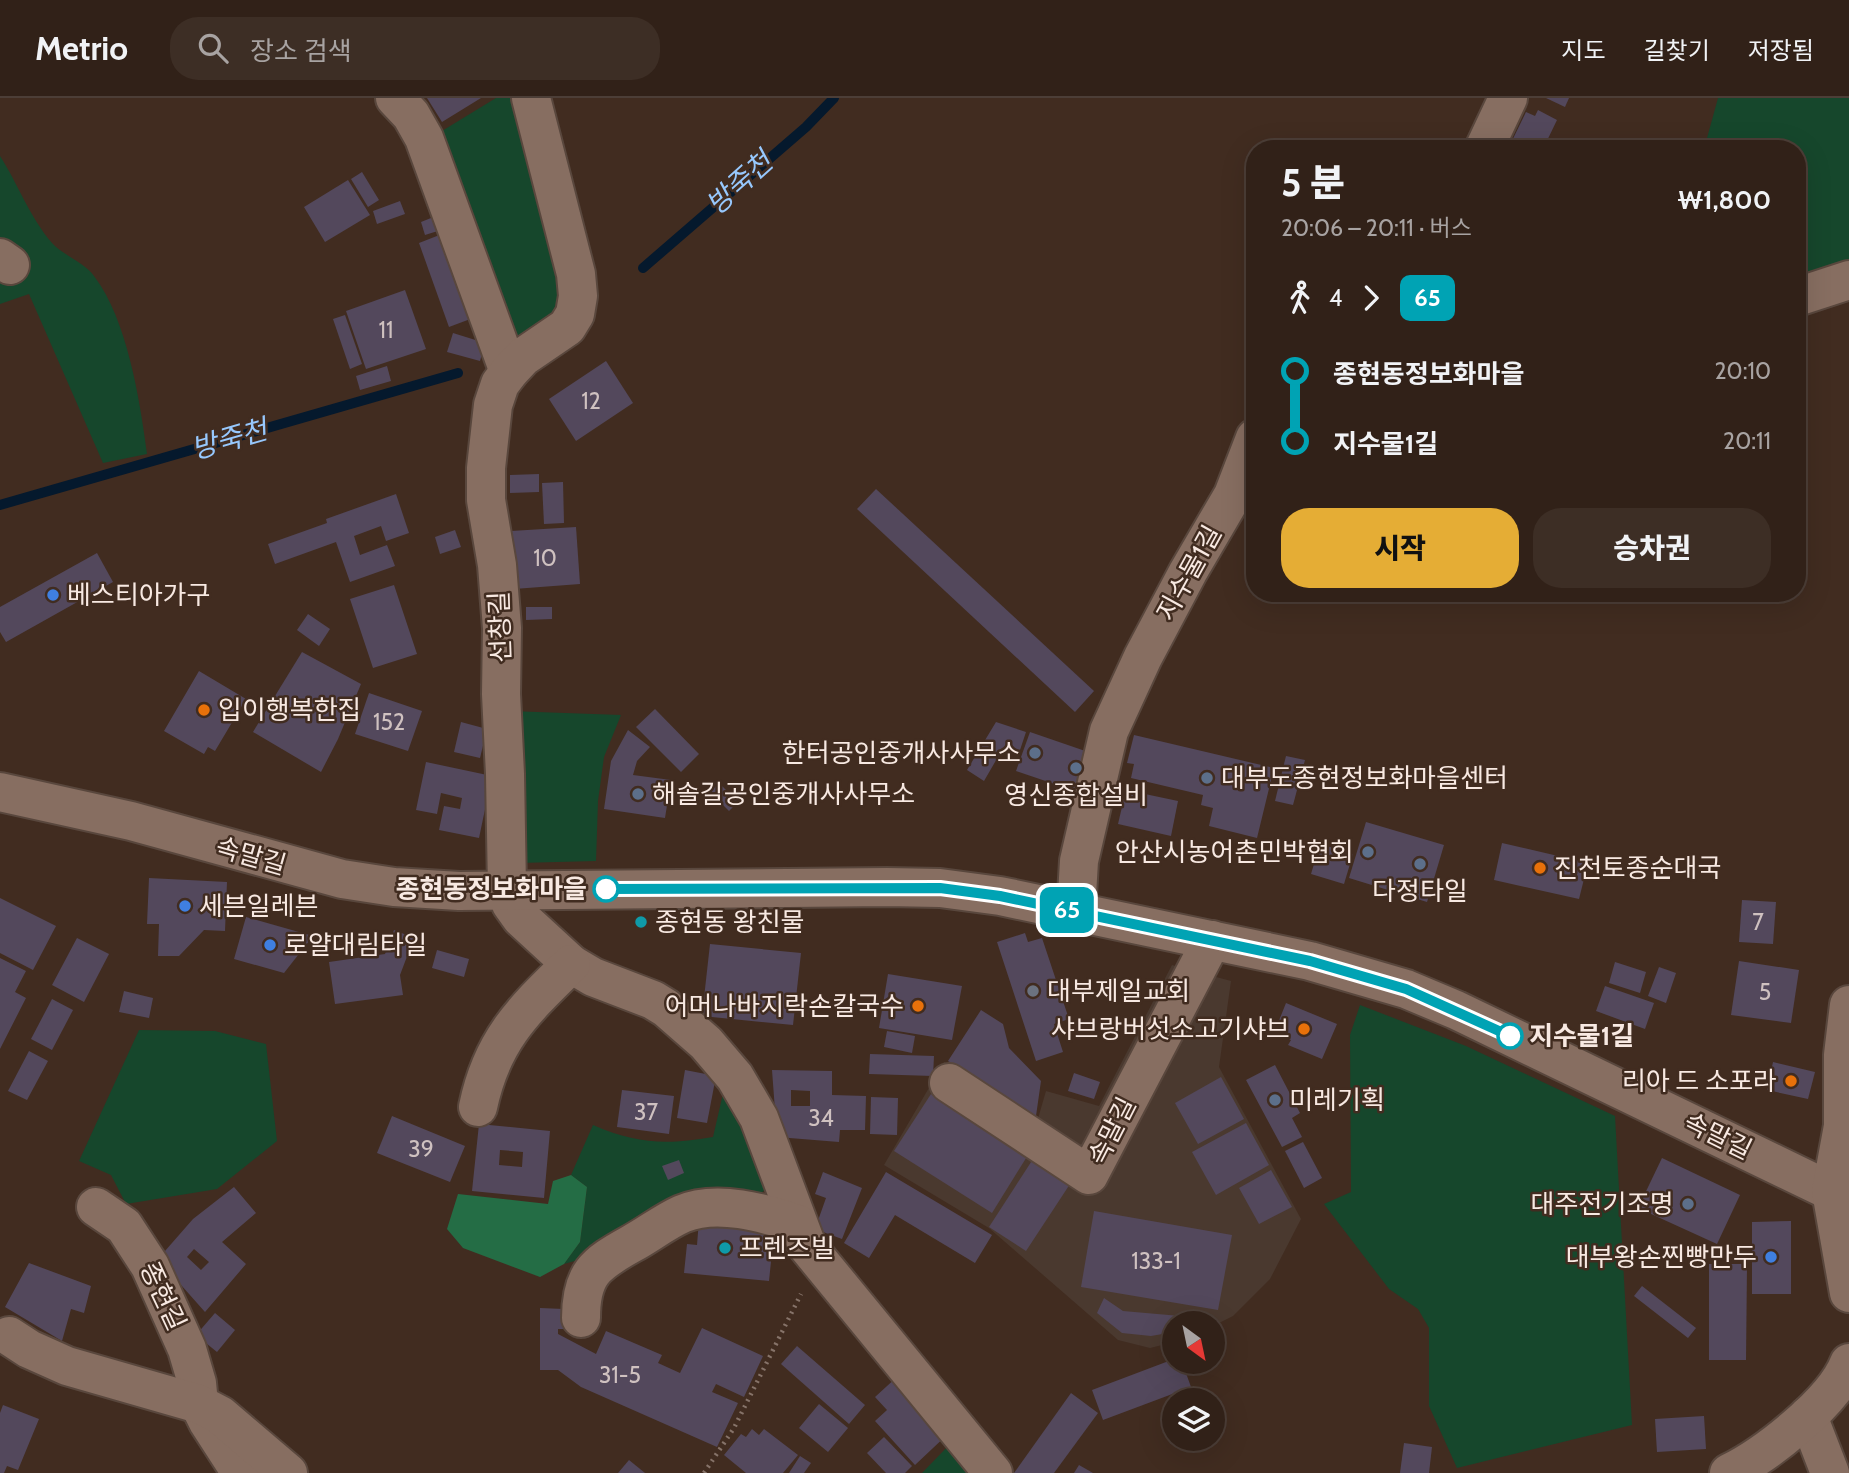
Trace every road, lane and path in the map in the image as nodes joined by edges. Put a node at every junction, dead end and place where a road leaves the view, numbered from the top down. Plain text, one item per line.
1 (395, 98) edge
2 (531, 98) edge
3 (1508, 98) edge
4 (1488, 140) edge
5 (1849, 280) edge
6 (1806, 294) edge
7 (509, 372) junction
8 (1246, 461) edge
9 (0, 792) edge
10 (507, 889) junction
11 (1076, 912) junction
12 (1212, 940) junction
13 (571, 964) junction
14 (1849, 1005) edge
15 (949, 1083) dead end
16 (478, 1107) dead end
17 (1840, 1195) edge
18 (96, 1207) dead end
19 (798, 1224) junction
20 (819, 1263) junction
21 (1849, 1293) edge
22 (581, 1318) dead end
23 (9, 1336) dead end
24 (1849, 1365) edge
25 (199, 1404) junction
26 (1808, 1416) junction
27 (241, 1473) edge
28 (288, 1473) edge
29 (704, 1473) edge
30 (993, 1473) edge
31 (1729, 1473) edge
32 (1830, 1473) edge

1 - 7 street
2 - 7 street, 선창길
3 - 4 street
5 - 6 street
7 - 10 street, 선창길
8 - 11 street, 지수물1길
9 - 10 street, 속말길
10 - 11 street, 속말길
10 - 13 street
11 - 12 street, 속말길
12 - 15 street, 속말길
12 - 17 street, 속말길
13 - 16 street
13 - 19 street
14 - 17 street
17 - 21 street
18 - 25 street, 종현길
19 - 20 street
19 - 22 street
20 - 29 path
20 - 30 street
23 - 25 street
24 - 26 street
25 - 27 street, 종현길
25 - 28 street
26 - 31 street
26 - 32 street

